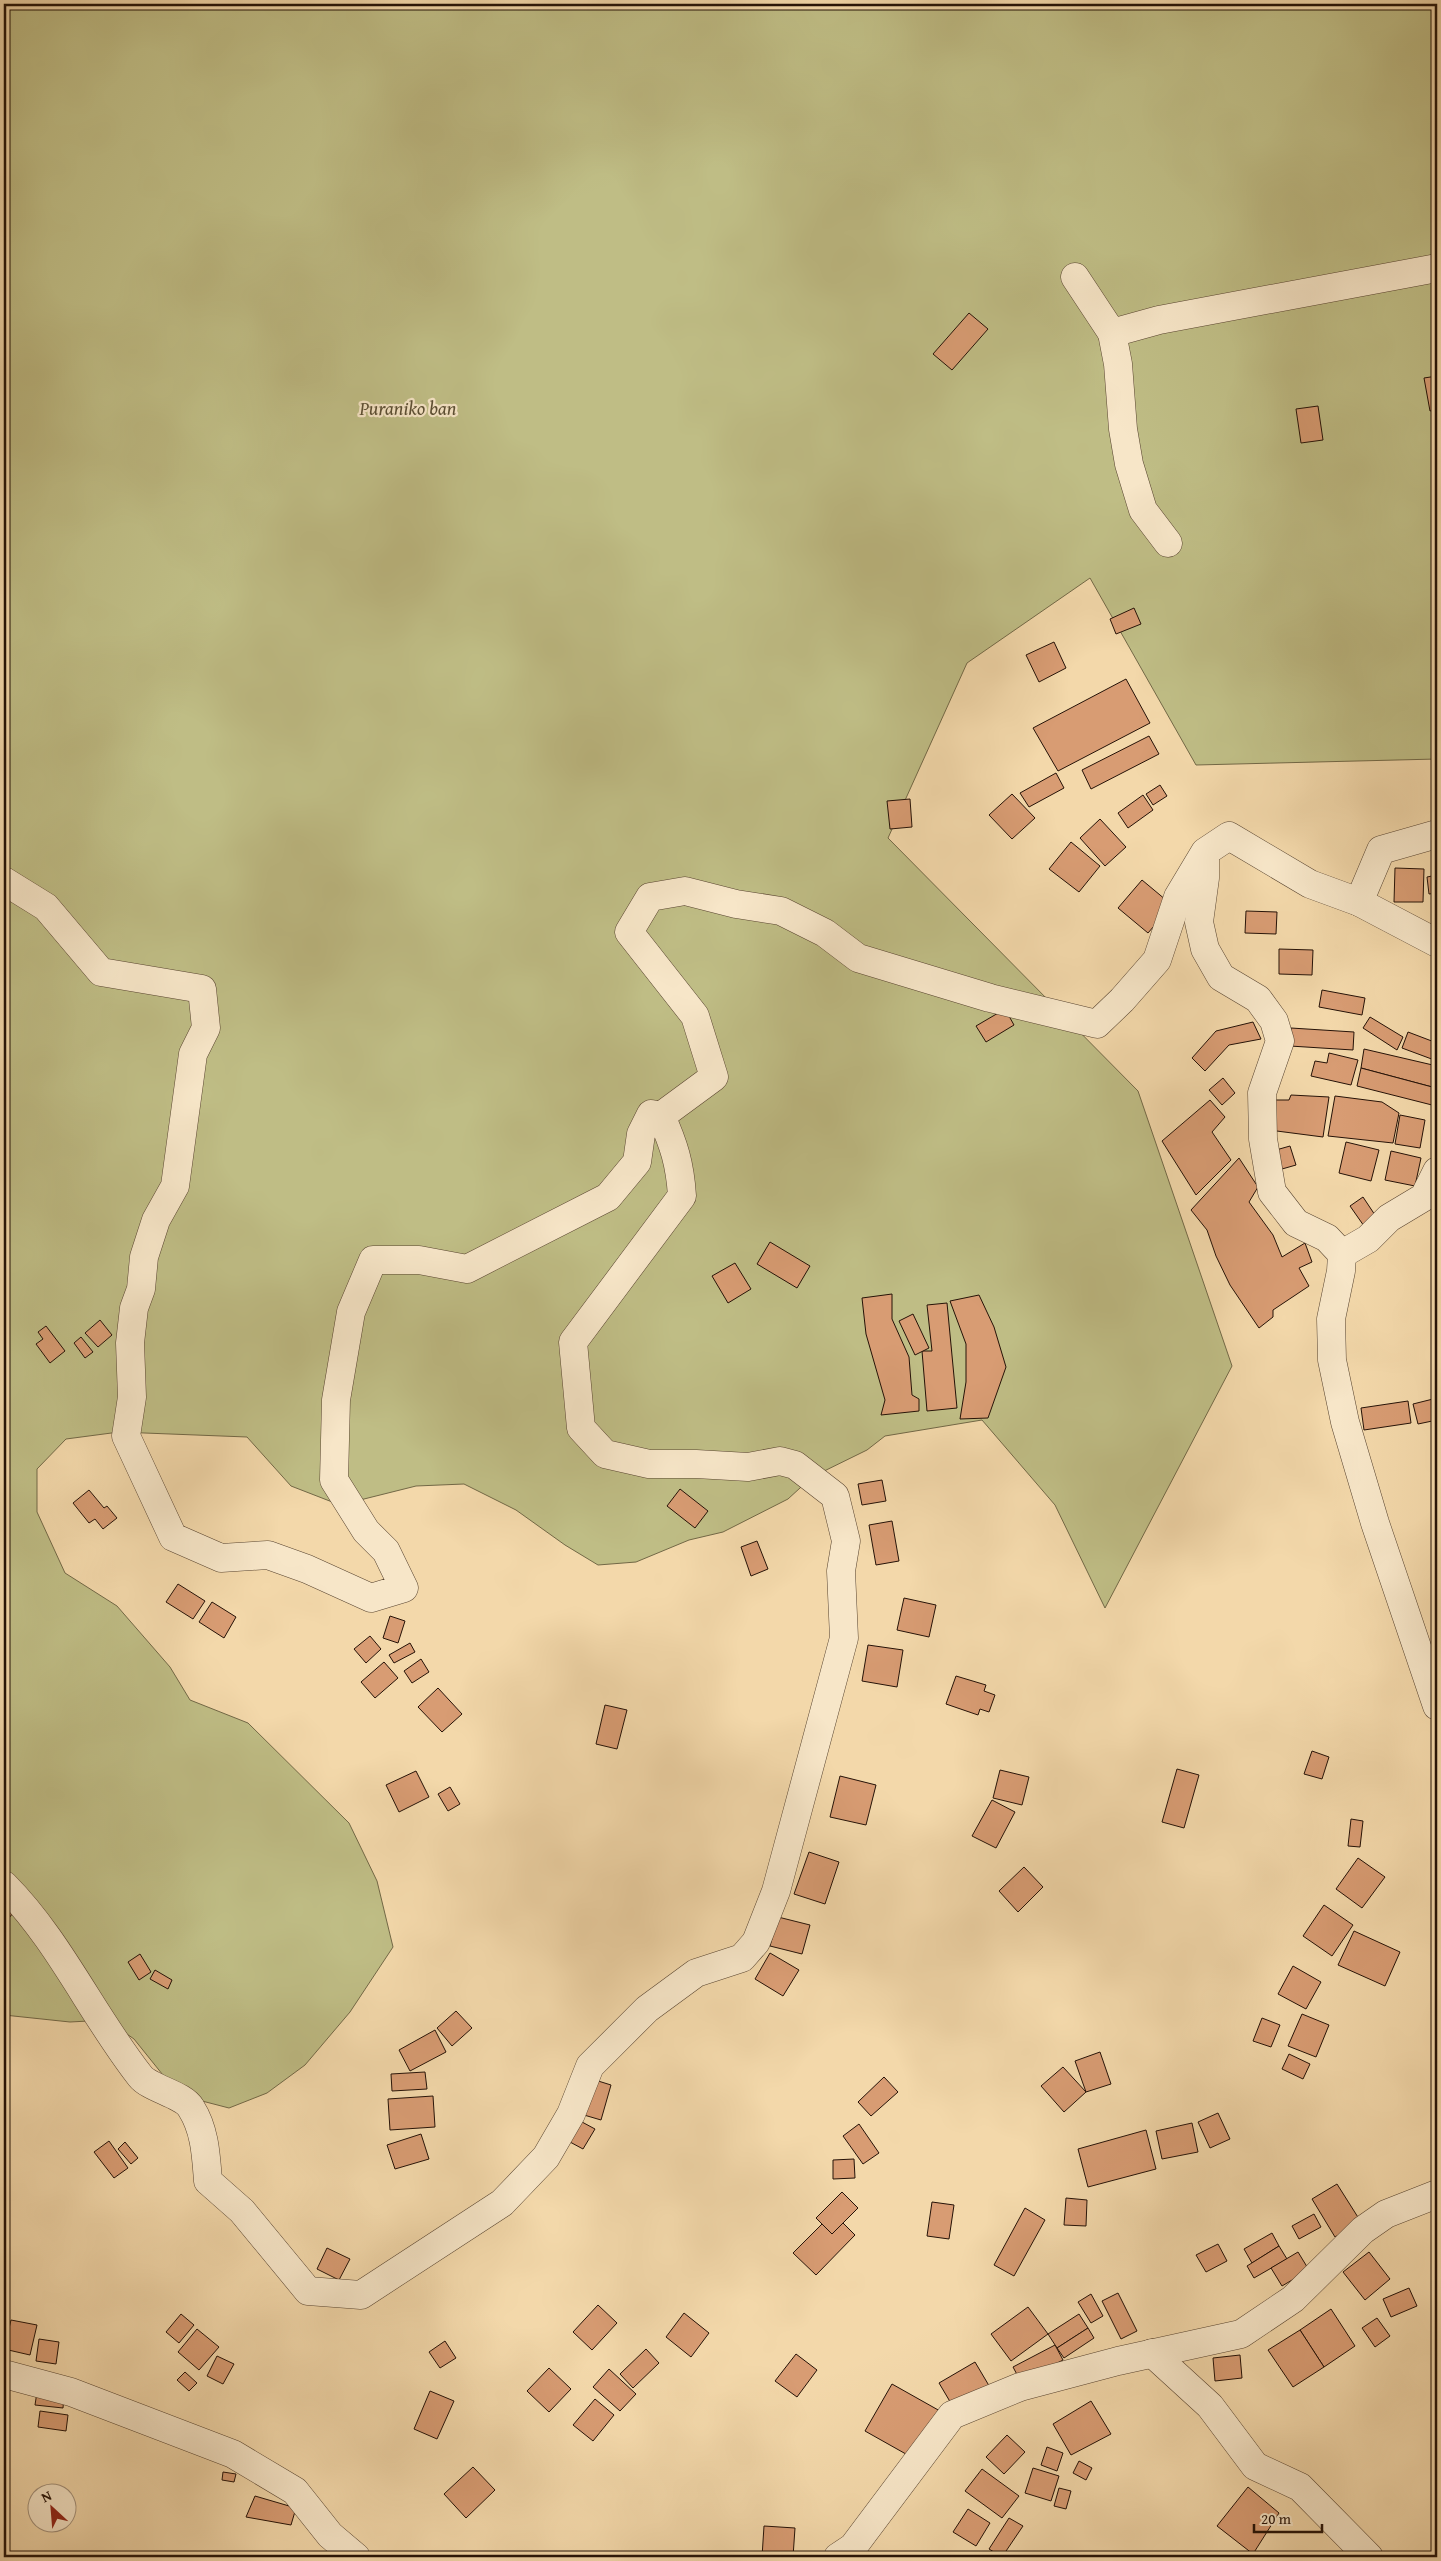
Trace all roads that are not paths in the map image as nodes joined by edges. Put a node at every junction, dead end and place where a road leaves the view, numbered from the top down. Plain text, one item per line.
1 (1437, 268) edge
2 (1074, 276) dead end
3 (1112, 333) junction
4 (1168, 543) dead end
5 (1437, 834) edge
6 (1205, 852) junction
7 (4, 881) edge
8 (1359, 902) junction
9 (1437, 943) edge
10 (661, 1116) junction
11 (1437, 1171) edge
12 (1342, 1254) junction
13 (1437, 1706) edge
14 (4, 1885) edge
15 (1437, 2194) edge
16 (1152, 2353) junction
17 (4, 2374) edge
18 (356, 2557) edge
19 (838, 2557) edge
20 (1369, 2557) edge

1 - 3 street
2 - 3 street
3 - 4 street
5 - 8 street
6 - 8 street
6 - 10 street
6 - 12 street
7 - 10 street
8 - 9 street
10 - 14 street
11 - 12 street
12 - 13 street
15 - 16 street
16 - 19 street
16 - 20 street
17 - 18 street

